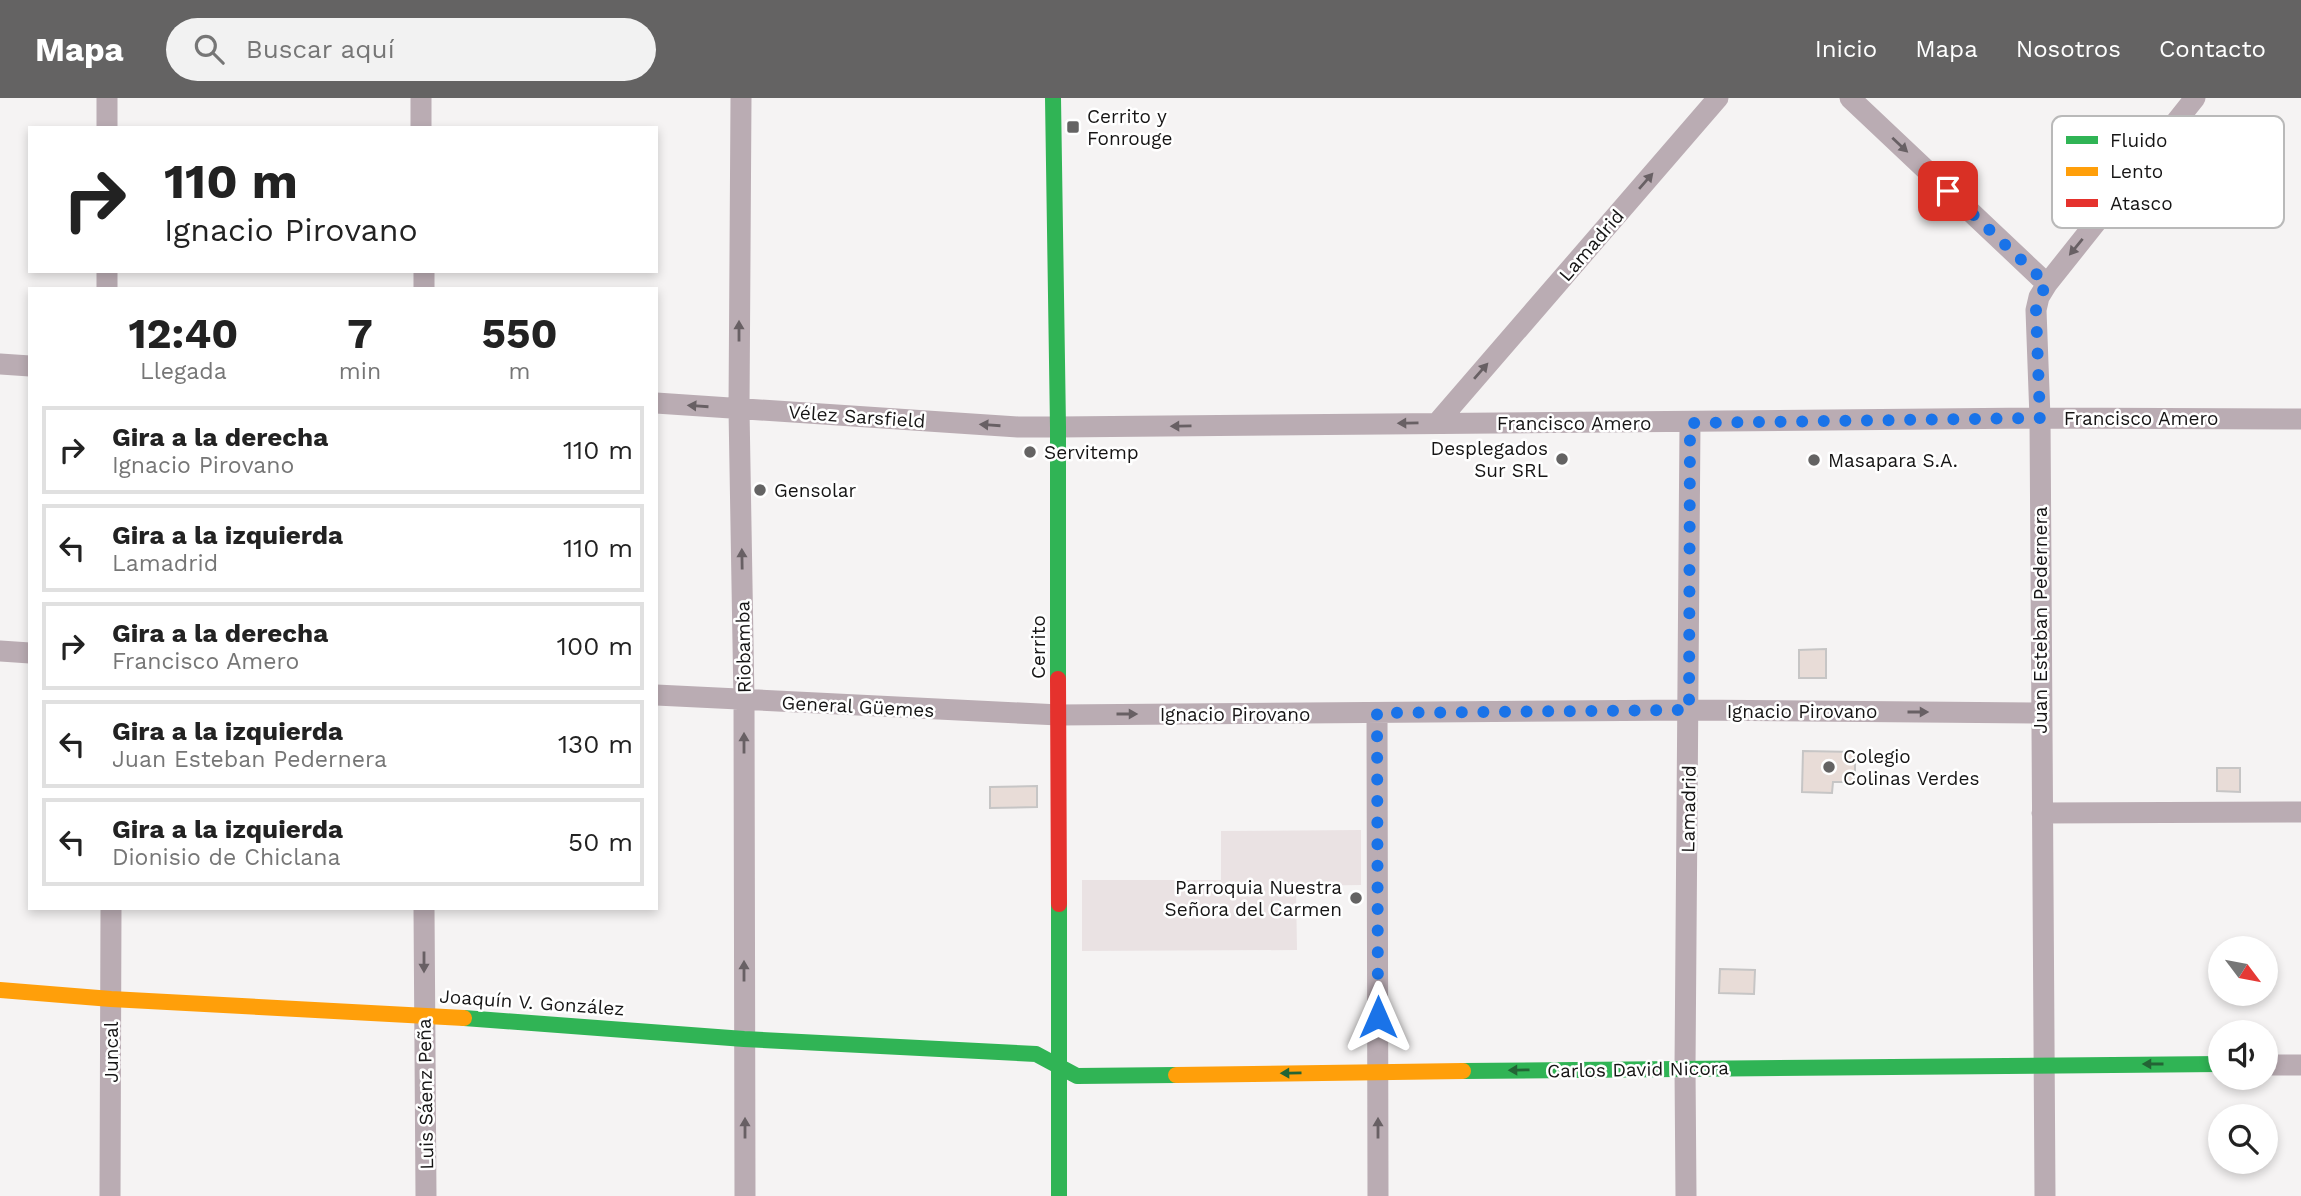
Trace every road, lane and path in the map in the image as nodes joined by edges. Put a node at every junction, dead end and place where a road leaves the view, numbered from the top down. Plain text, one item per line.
1 (107, 98) edge
2 (421, 98) edge
3 (741, 98) edge
4 (1053, 98) edge
5 (1718, 98) edge
6 (1850, 98) edge
7 (2195, 98) edge
8 (2181, 116) edge
9 (107, 126) edge
10 (421, 126) edge
11 (2092, 228) edge
12 (2047, 284) junction
13 (0, 364) edge
14 (28, 366) edge
15 (658, 403) edge
16 (739, 409) junction
17 (2040, 418) junction
18 (2301, 419) edge
19 (1437, 423) junction
20 (1690, 423) junction
21 (1058, 427) junction
22 (0, 651) edge
23 (28, 653) edge
24 (658, 695) edge
25 (744, 701) junction
26 (1689, 710) junction
27 (1377, 713) junction
28 (2040, 713) junction
29 (1059, 715) junction
30 (2301, 812) edge
31 (2042, 813) junction
32 (111, 910) edge
33 (424, 910) edge
34 (0, 990) edge
35 (111, 999) junction
36 (424, 1015) junction
37 (744, 1039) junction
38 (2044, 1064) junction
39 (2208, 1065) edge
40 (2278, 1065) edge
41 (2301, 1065) edge
42 (1057, 1066) junction
43 (1685, 1068) junction
44 (1378, 1072) junction
45 (110, 1196) edge
46 (426, 1196) edge
47 (745, 1196) edge
48 (1059, 1196) edge
49 (1378, 1196) edge
50 (1686, 1196) edge
51 (2045, 1196) edge

1 - 9 street
2 - 10 street
16 -> 3 street, Riobamba
4 - 21 street, Cerrito
19 -> 5 street, Lamadrid
6 -> 12 street
7 -> 8 street, Juan Esteban Pedernera
11 -> 12 street, Juan Esteban Pedernera
12 - 17 street, Juan Esteban Pedernera
13 - 14 street
16 -> 15 street, Vélez Sarsfield
21 -> 16 street, Vélez Sarsfield
25 -> 16 street, Riobamba
17 - 18 street, Francisco Amero
17 - 20 street, Francisco Amero
17 - 28 street, Juan Esteban Pedernera
19 - 20 street, Francisco Amero
19 -> 21 street, Francisco Amero
20 - 26 street, Lamadrid
21 - 29 street, Cerrito
22 - 23 street
24 - 25 street, General Güemes
25 - 29 street, General Güemes
37 -> 25 street, Riobamba
26 - 27 street, Ignacio Pirovano
26 -> 28 street, Ignacio Pirovano
26 - 43 street, Lamadrid
29 -> 27 street, Ignacio Pirovano
27 - 44 street
28 - 31 street, Juan Esteban Pedernera
29 - 42 street, Cerrito
30 - 31 street
31 - 38 street, Juan Esteban Pedernera
32 - 35 street, Juncal
33 -> 36 street, Luis Sáenz Peña
34 - 35 street, Joaquín V. González
35 - 36 street, Joaquín V. González
35 - 45 street, Juncal
36 - 37 street, Joaquín V. González
36 - 46 street, Luis Sáenz Peña
37 - 42 street, Joaquín V. González
47 -> 37 street, Riobamba
39 -> 38 street, Carlos David Nicora
38 - 43 street, Carlos David Nicora
38 - 51 street, Juan Esteban Pedernera
40 - 41 street
44 -> 42 street, Carlos David Nicora
42 - 48 street, Cerrito
43 -> 44 street, Carlos David Nicora
43 - 50 street, Lamadrid
49 -> 44 street

